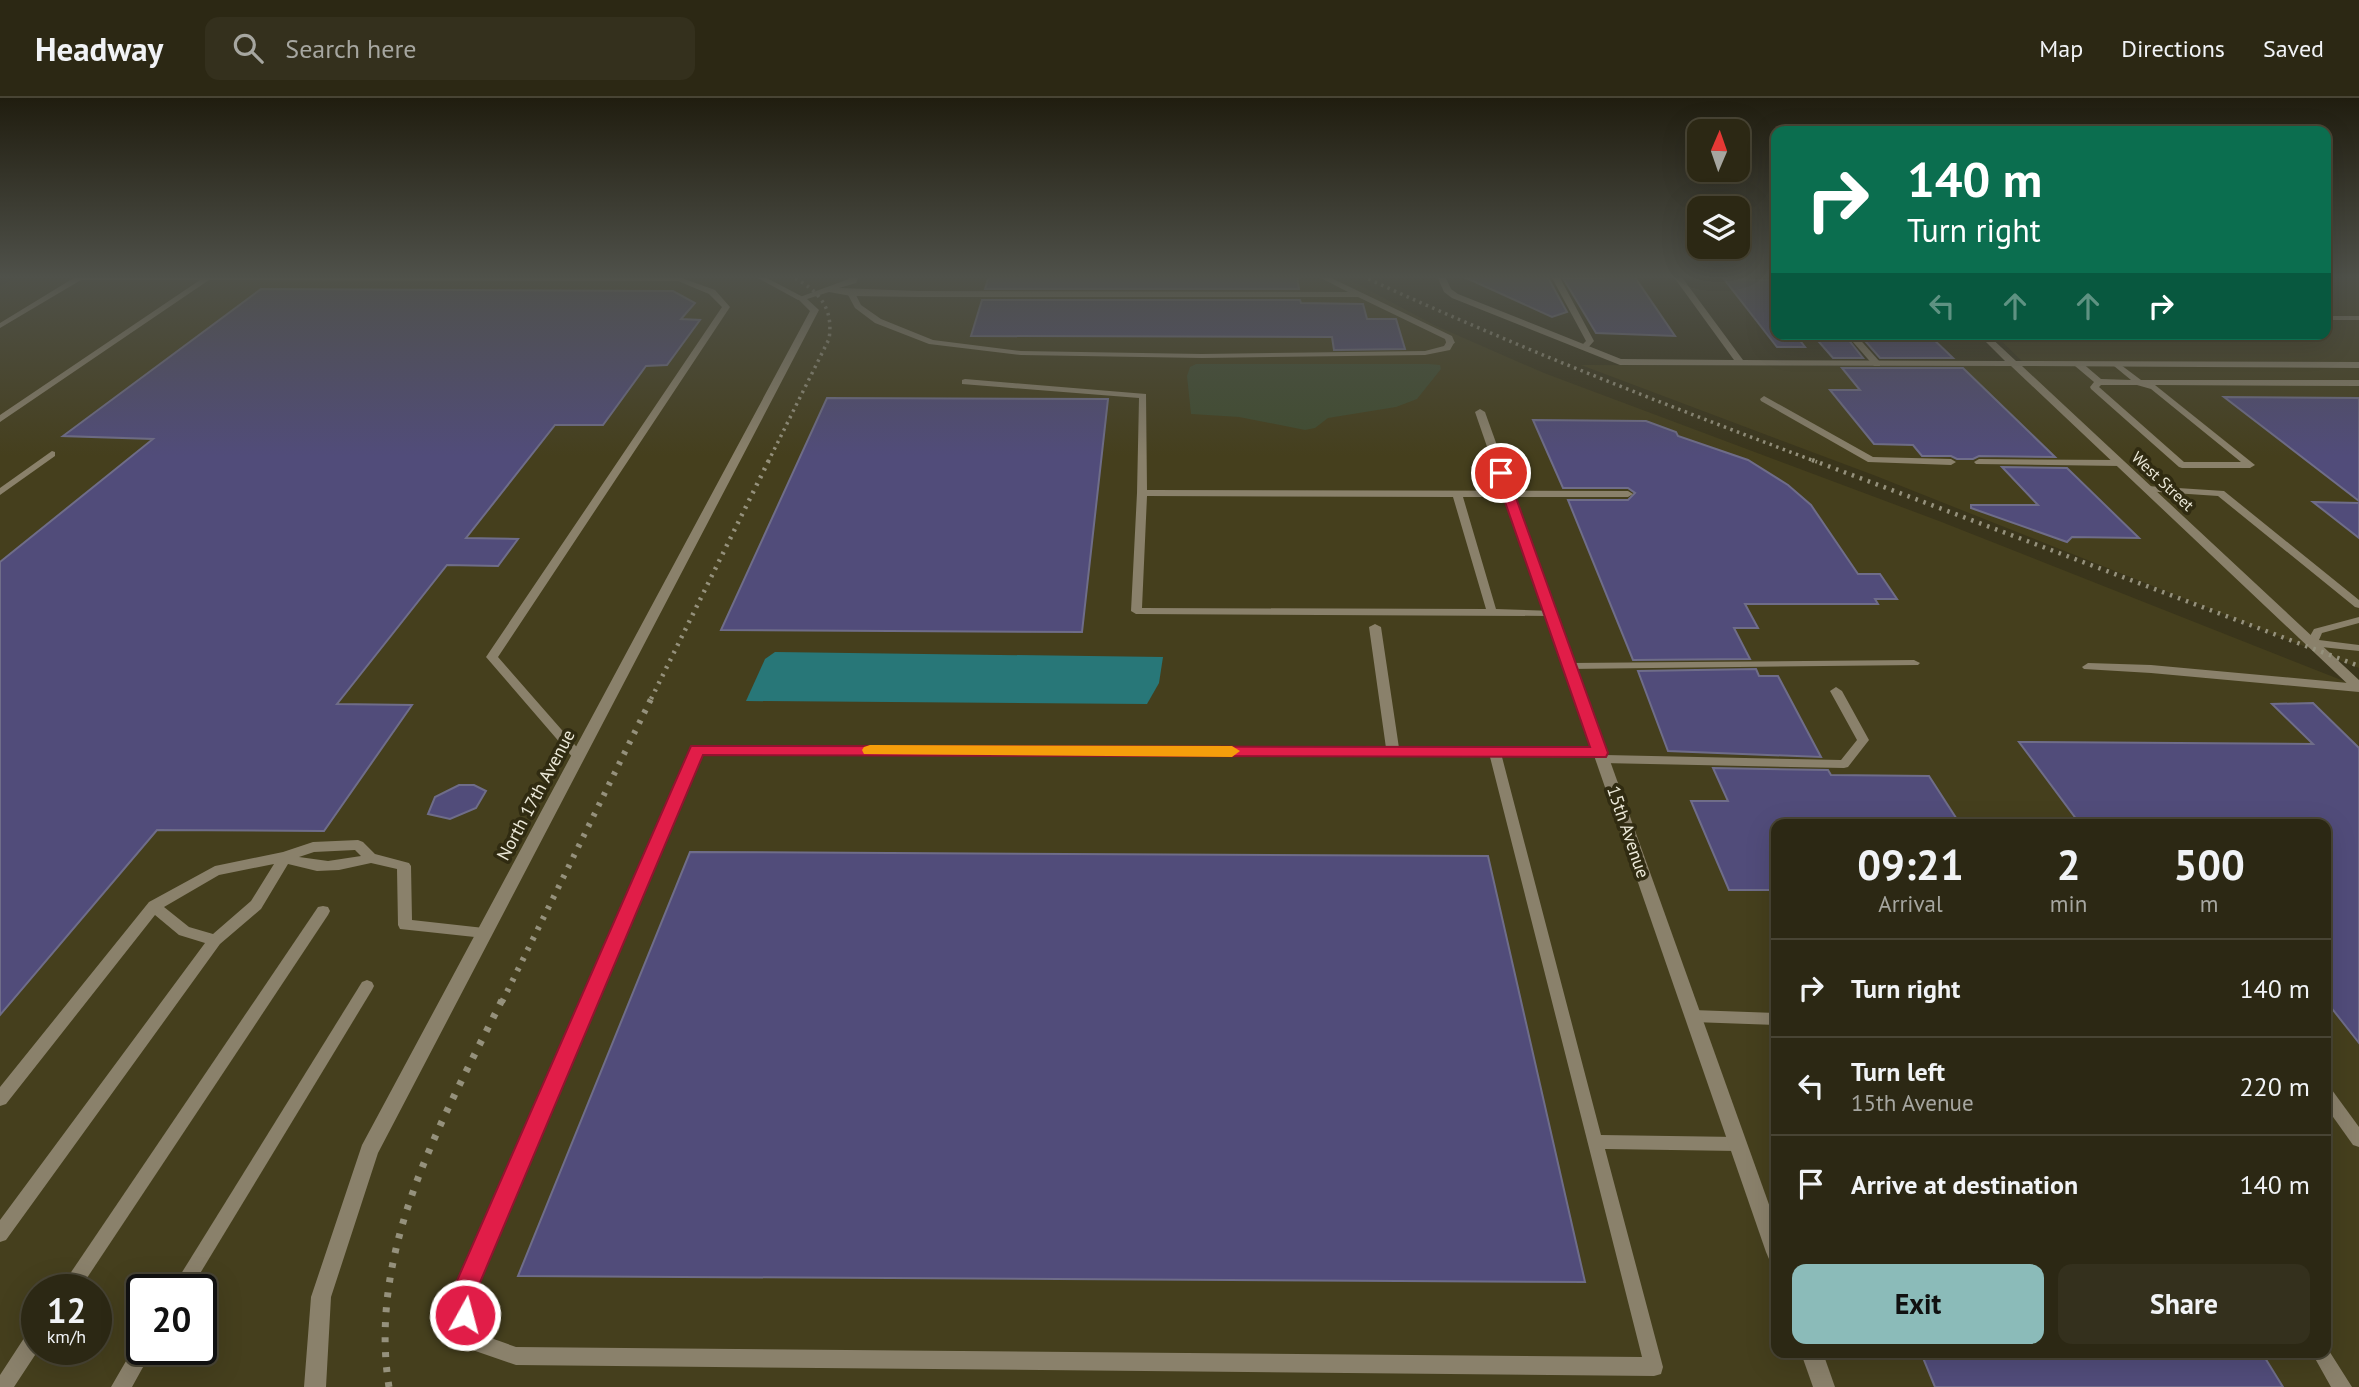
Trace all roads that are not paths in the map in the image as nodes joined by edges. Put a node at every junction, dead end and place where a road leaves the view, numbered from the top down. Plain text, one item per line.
1 (123, 336) edge
2 (707, 336) edge
3 (801, 336) edge
4 (917, 336) edge
5 (1446, 336) edge
6 (1554, 336) edge
7 (1587, 336) edge
8 (1721, 336) edge
9 (1856, 340) edge
10 (1988, 340) edge
11 (1450, 343) joint
12 (1583, 348) junction
13 (1741, 363) junction
14 (1877, 363) junction
15 (2014, 364) junction
16 (2078, 364) junction
17 (2117, 364) junction
18 (2359, 365) edge
19 (965, 382) dead end
20 (2099, 382) junction
21 (2140, 383) junction
22 (2359, 383) edge
23 (1764, 399) dead end
24 (1480, 412) dead end
25 (0, 419) edge
26 (52, 454) dead end
27 (1951, 462) dead end
28 (1979, 462) dead end
29 (2120, 463) junction
30 (2147, 489) junction
31 (0, 492) edge
32 (1142, 493) junction
33 (1457, 494) junction
34 (1508, 494) junction
35 (1628, 494) dead end
36 (2359, 605) edge
37 (1492, 613) junction
38 (1550, 613) junction
39 (2359, 620) edge
40 (1375, 627) dead end
41 (2316, 648) junction
42 (2359, 648) edge
43 (1914, 663) dead end
44 (1569, 666) junction
45 (2088, 667) dead end
46 (2359, 687) edge
47 (1836, 691) dead end
48 (1394, 752) junction
49 (1495, 752) junction
50 (578, 756) junction
51 (1601, 756) junction
52 (285, 857) junction
53 (371, 858) junction
54 (154, 906) junction
55 (323, 911) dead end
56 (484, 933) junction
57 (215, 940) junction
58 (367, 986) dead end
59 (1693, 1016) junction
60 (1771, 1019) edge
61 (0, 1099) edge
62 (2331, 1102) edge
63 (2359, 1140) edge
64 (1595, 1142) junction
65 (1738, 1144) junction
66 (0, 1234) edge
67 (1771, 1238) edge
68 (79, 1274) edge
69 (190, 1274) edge
70 (1814, 1358) edge
71 (2324, 1358) edge
72 (21, 1360) edge
73 (134, 1365) edge
74 (3, 1387) edge
75 (121, 1387) edge
76 (315, 1387) edge
77 (1824, 1387) edge
78 (2342, 1387) edge

1 - 25 lane
2 - 50 lane
3 - 50 street, North 17th Avenue
4 - 11 lane
5 - 11 street
6 - 12 street
7 - 12 lane
8 - 13 street
9 - 14 lane
10 - 15 street, West Street
12 - 13 street
13 - 14 street
14 - 15 street
15 - 16 street
15 - 29 street, West Street
16 - 17 street
16 - 20 lane
17 - 18 street
17 - 21 lane
19 - 32 lane
20 - 21 lane
20 - 21 lane
21 - 22 lane
23 - 27 lane
24 - 34 street, 15th Avenue
26 - 31 lane
28 - 29 lane
29 - 30 street, West Street
30 - 36 lane
30 - 41 street, West Street
32 - 33 lane
32 - 37 lane
33 - 34 lane
33 - 37 lane
34 - 35 lane
34 - 38 street, 15th Avenue
37 - 38 lane
38 - 44 street, 15th Avenue
39 - 41 lane
40 - 48 lane
41 - 42 lane
41 - 46 street, West Street
43 - 44 lane
44 - 51 street, 15th Avenue
45 - 46 lane
47 - 51 lane
48 - 49 lane
48 - 64 lane
49 - 51 lane
49 - 64 lane
50 - 56 street, North 17th Avenue
51 - 59 street, 15th Avenue
52 - 53 lane
52 - 53 lane
52 - 54 lane
52 - 57 lane
53 - 56 lane
54 - 57 lane
54 - 61 lane
55 - 68 lane
56 - 76 street, North 17th Avenue
57 - 66 lane
58 - 69 lane
59 - 60 lane
59 - 65 street, 15th Avenue
62 - 63 lane
64 - 65 lane
65 - 67 street, 15th Avenue
70 - 77 street
71 - 78 lane
72 - 74 lane
73 - 75 lane

